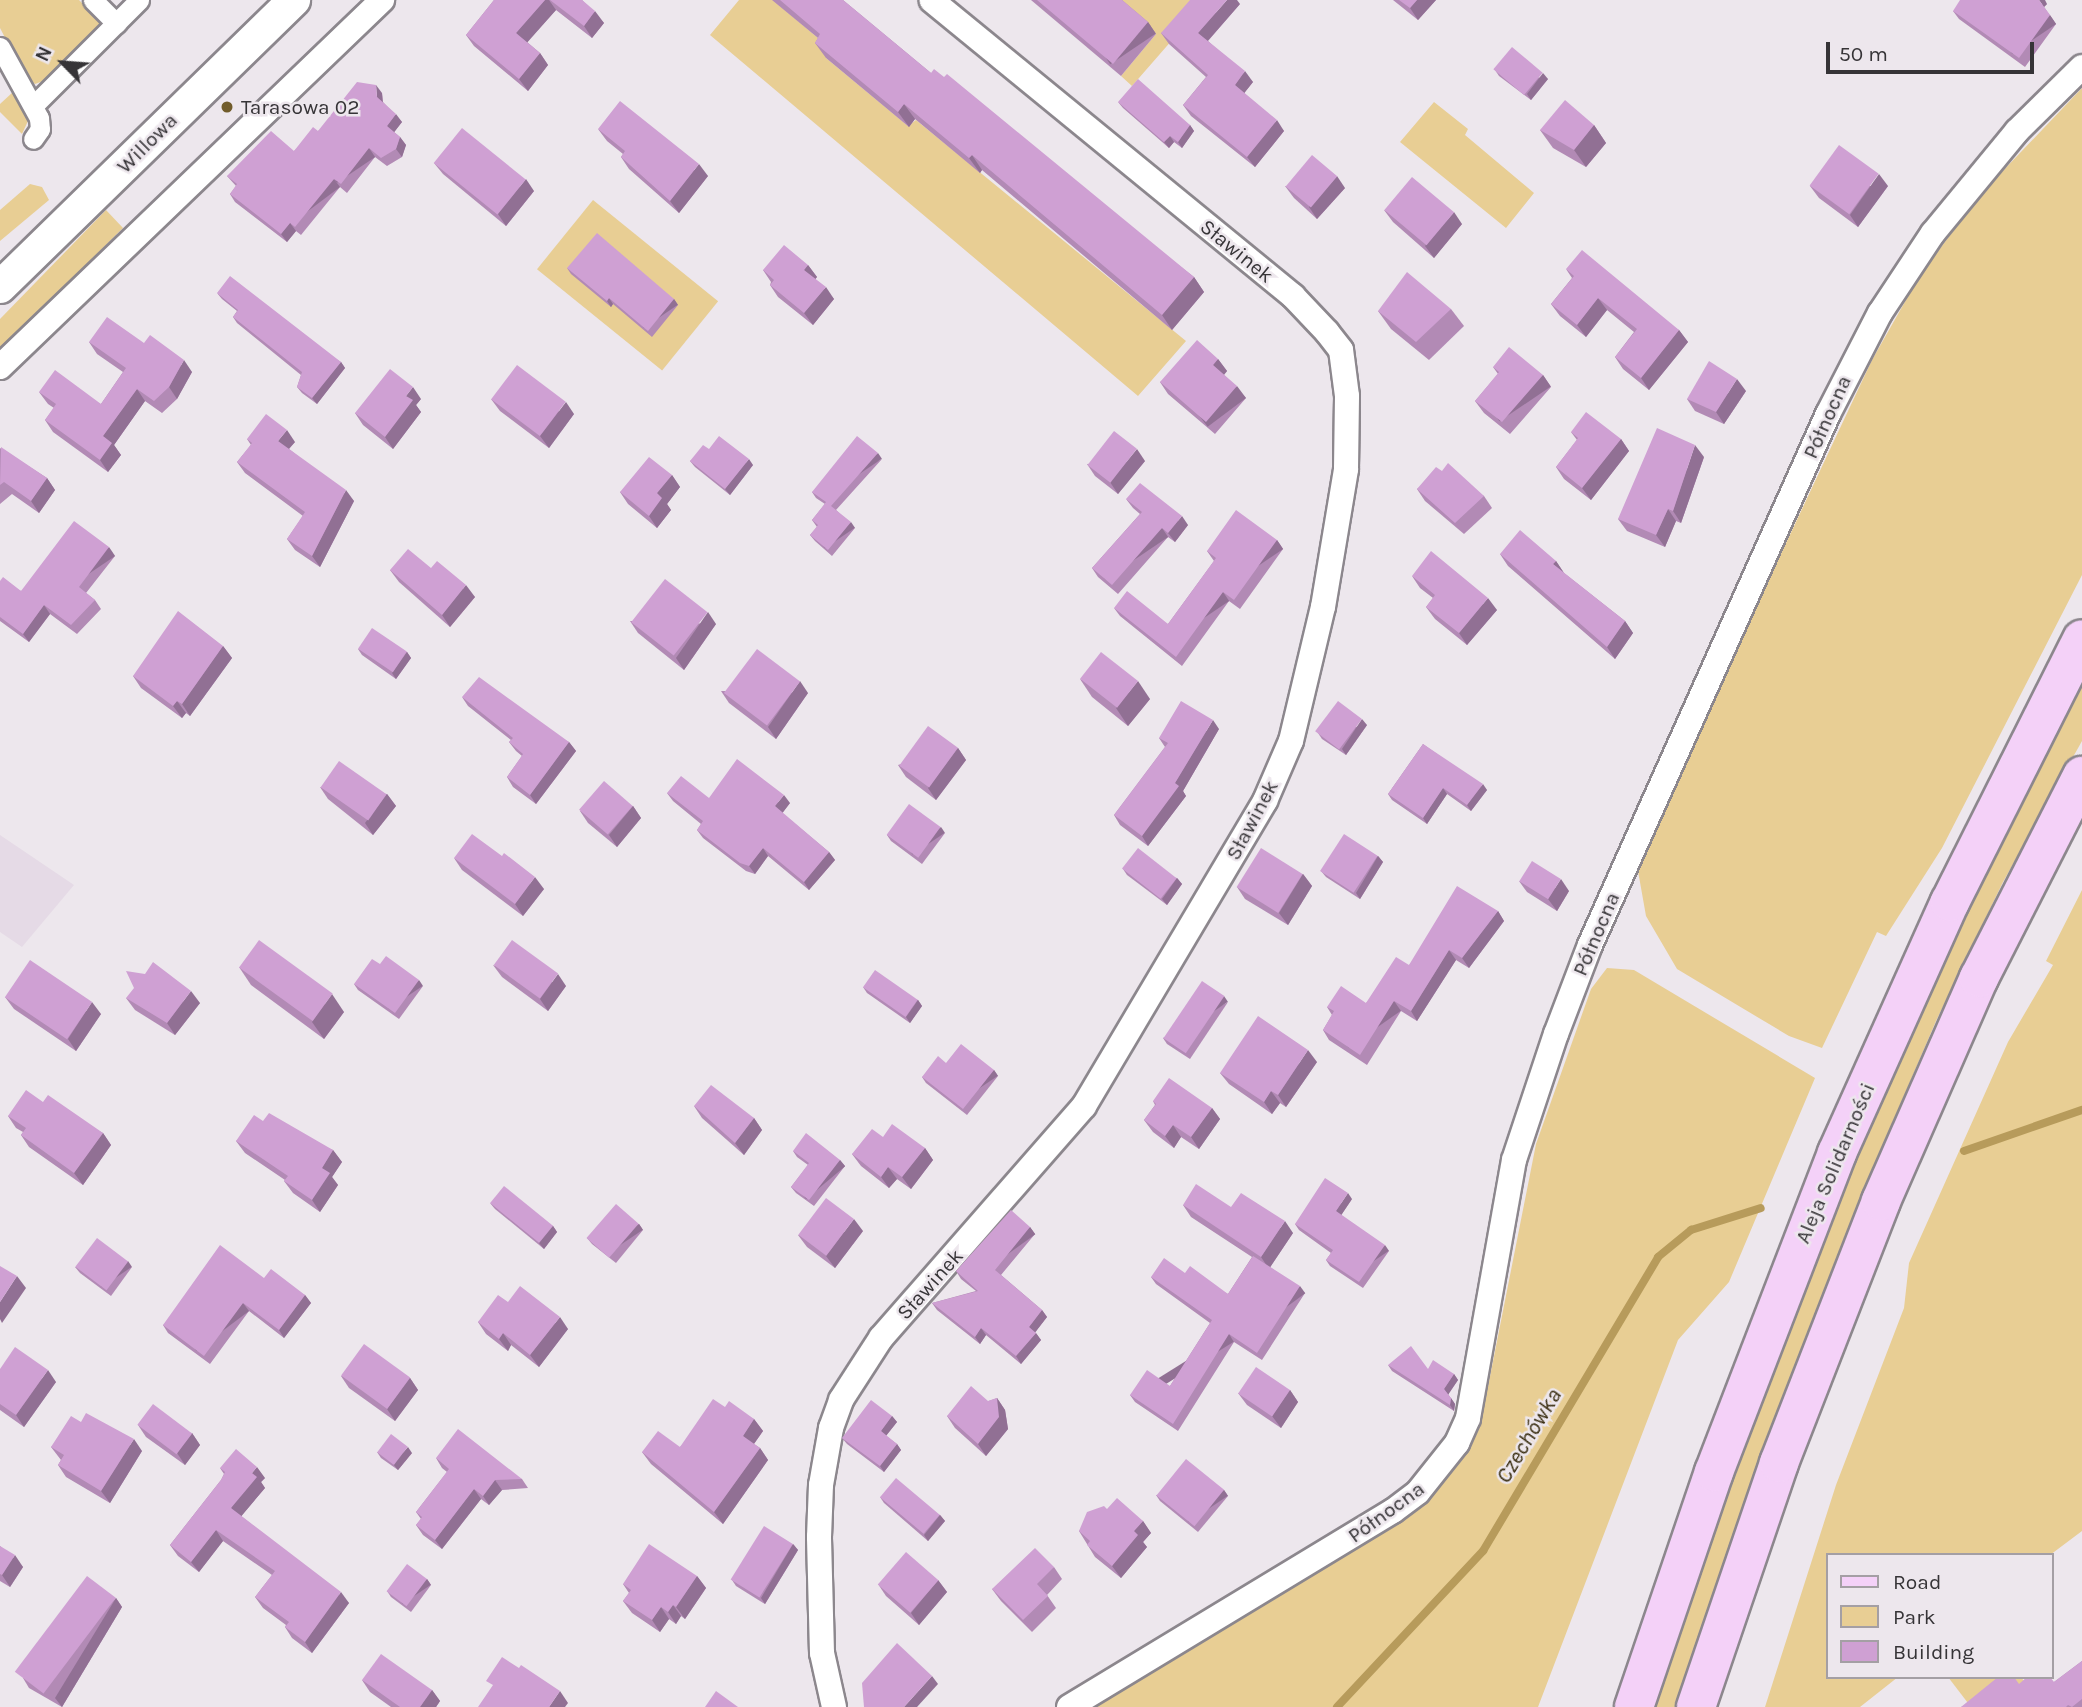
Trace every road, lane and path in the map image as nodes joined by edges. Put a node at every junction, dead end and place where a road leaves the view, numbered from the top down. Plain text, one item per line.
1 (93, 0) edge
2 (139, 0) edge
3 (294, 0) edge
4 (382, 0) edge
5 (932, 0) edge
6 (116, 23) junction
7 (0, 47) edge
8 (2082, 67) edge
9 (33, 106) junction
10 (33, 139) dead end
11 (0, 287) edge
12 (0, 367) edge
13 (2082, 639) edge
14 (2082, 776) edge
15 (834, 1707) edge
16 (1069, 1707) edge
17 (1634, 1707) edge
18 (1696, 1707) edge

1 - 6 street
2 - 6 street
3 - 11 street, Willowa
4 - 12 street
5 - 15 street, Sławinek
6 - 9 street
7 - 9 street
8 - 16 street, Północna
9 - 10 street
13 - 17 main road, Aleja Solidarności
14 - 18 main road

